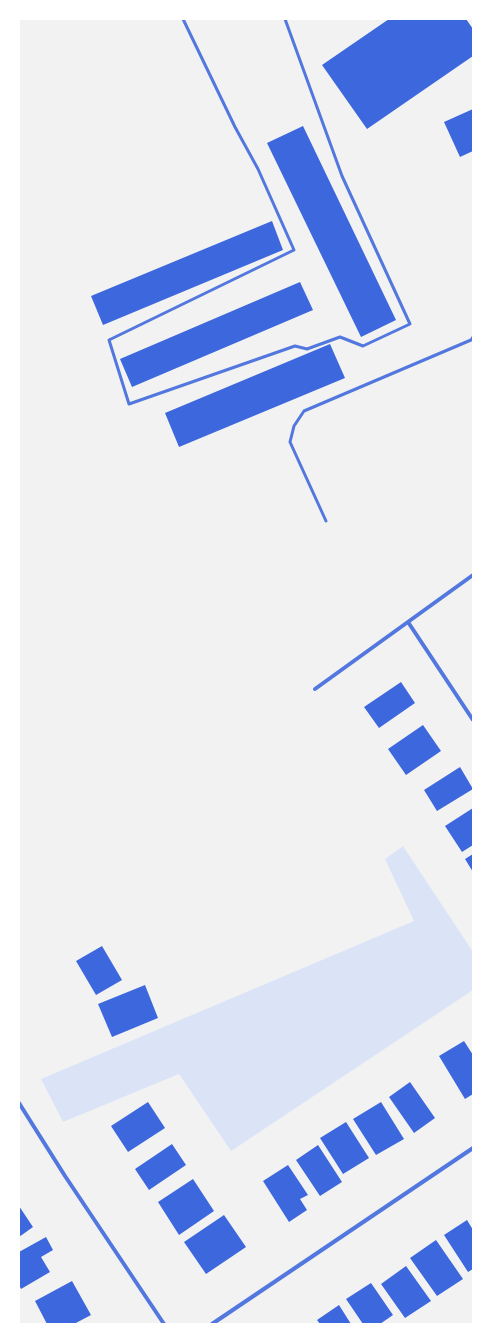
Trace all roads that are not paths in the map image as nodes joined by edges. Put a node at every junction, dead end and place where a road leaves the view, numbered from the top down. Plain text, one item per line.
1 (183, 19) edge
2 (286, 19) edge
3 (473, 337) edge
4 (326, 521) dead end
5 (473, 574) edge
6 (408, 622) junction
7 (315, 689) dead end
8 (473, 720) edge
9 (19, 1103) edge
10 (473, 1148) edge
11 (164, 1324) edge
12 (212, 1324) edge

1 - 2 lane
3 - 4 lane
5 - 6 street
6 - 7 street
6 - 8 street
9 - 11 street
10 - 12 street

